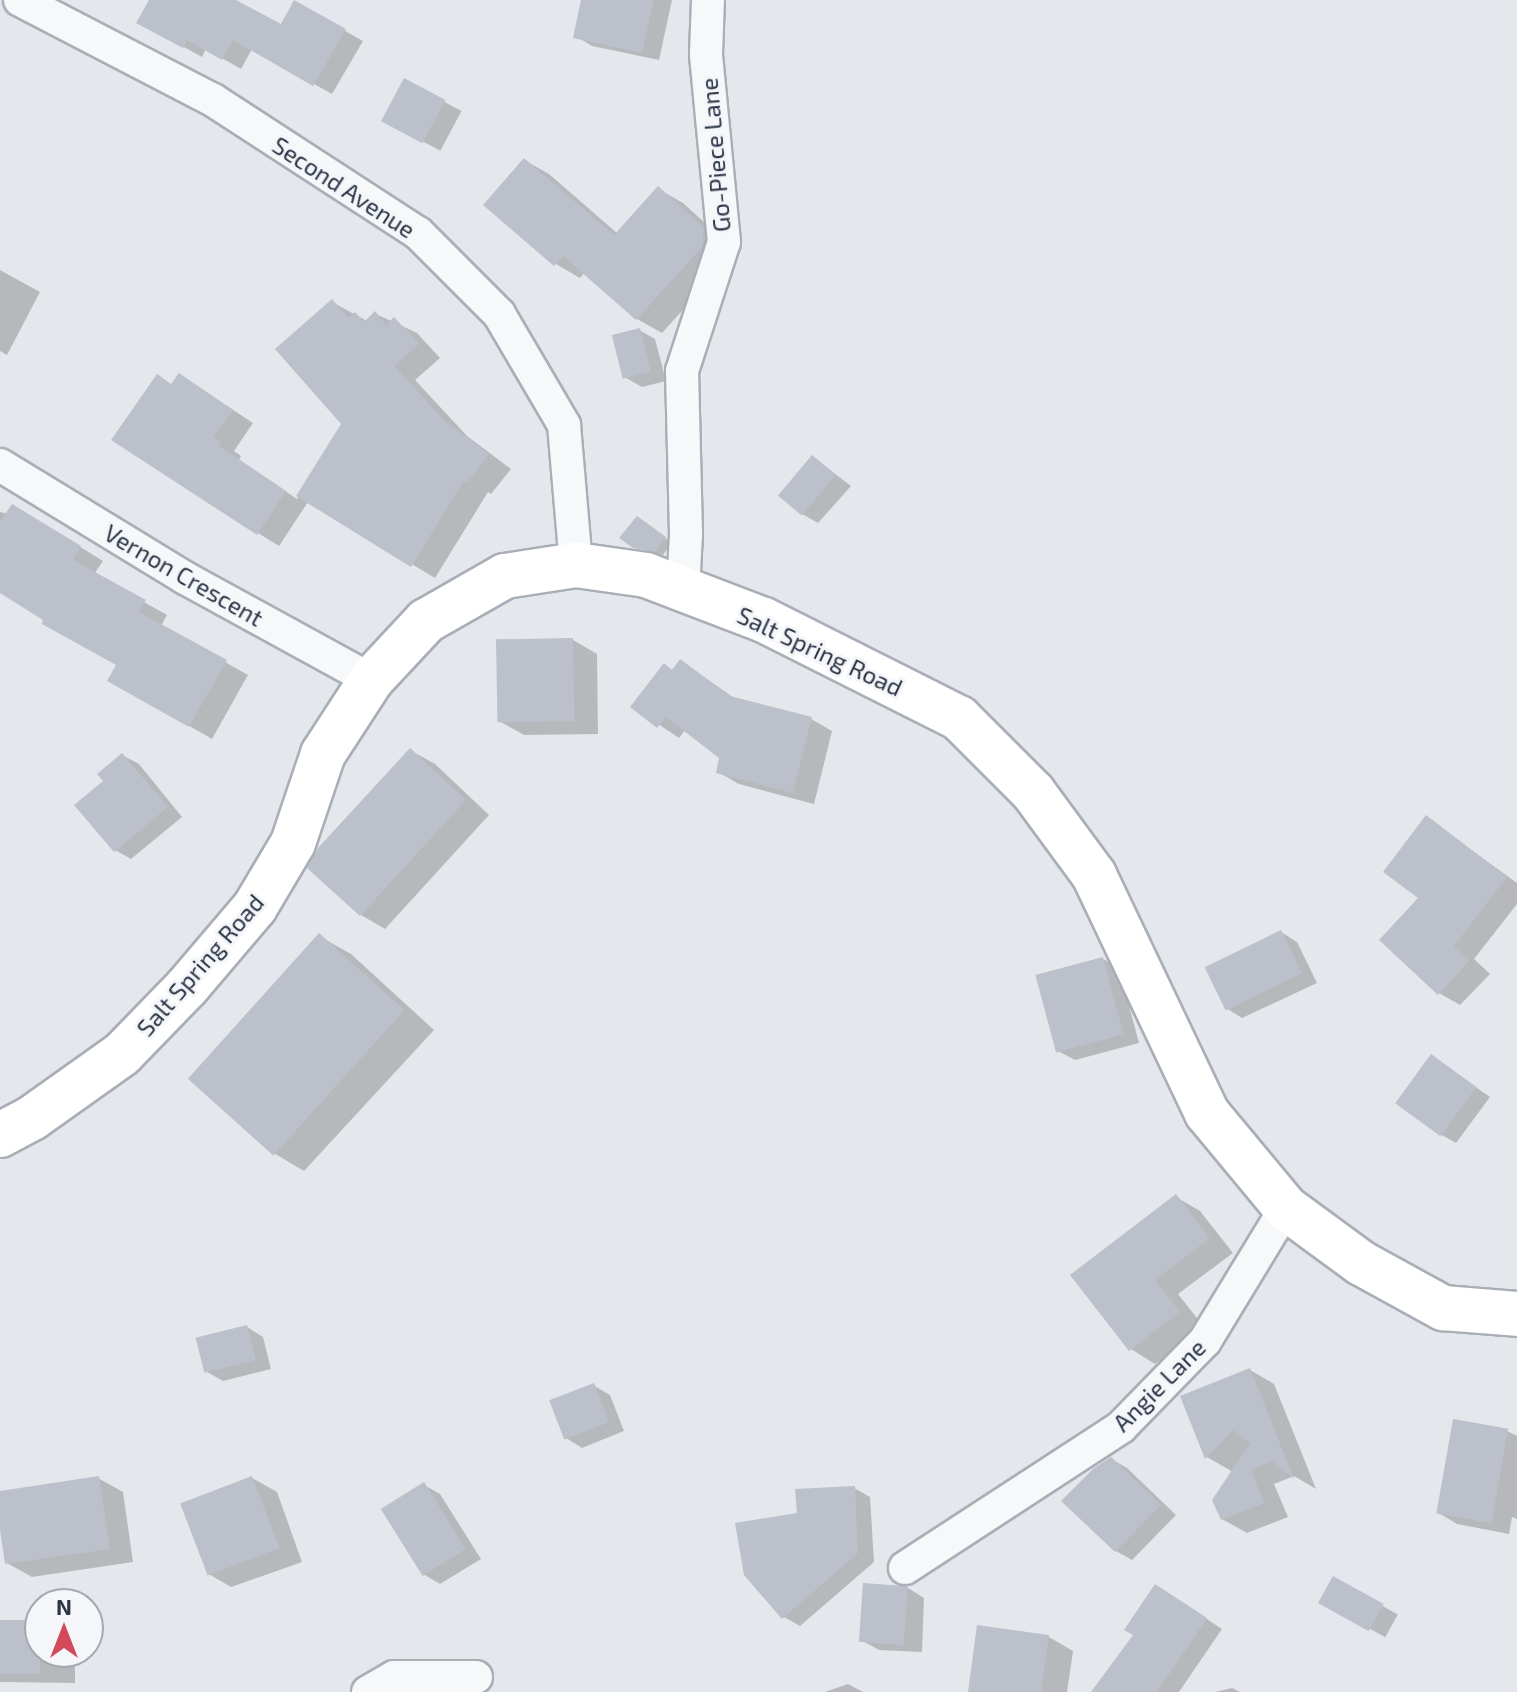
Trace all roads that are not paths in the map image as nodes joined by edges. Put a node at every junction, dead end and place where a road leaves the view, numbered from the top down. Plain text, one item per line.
1 (20, 0) edge
2 (708, 0) edge
3 (0, 465) edge
4 (576, 565) junction
5 (683, 591) junction
6 (371, 680) junction
7 (0, 1135) edge
8 (1286, 1208) junction
9 (1517, 1314) edge
10 (905, 1568) dead end
11 (476, 1677) dead end
12 (368, 1692) edge

1 - 4 street, Second Avenue
2 - 5 street, Go-Piece Lane
3 - 6 street, Vernon Crescent
4 - 5 street, Salt Spring Road
4 - 6 street, Salt Spring Road
5 - 8 street, Salt Spring Road
6 - 7 street, Salt Spring Road
8 - 9 street, Salt Spring Road
8 - 10 street, Angie Lane
11 - 12 street

